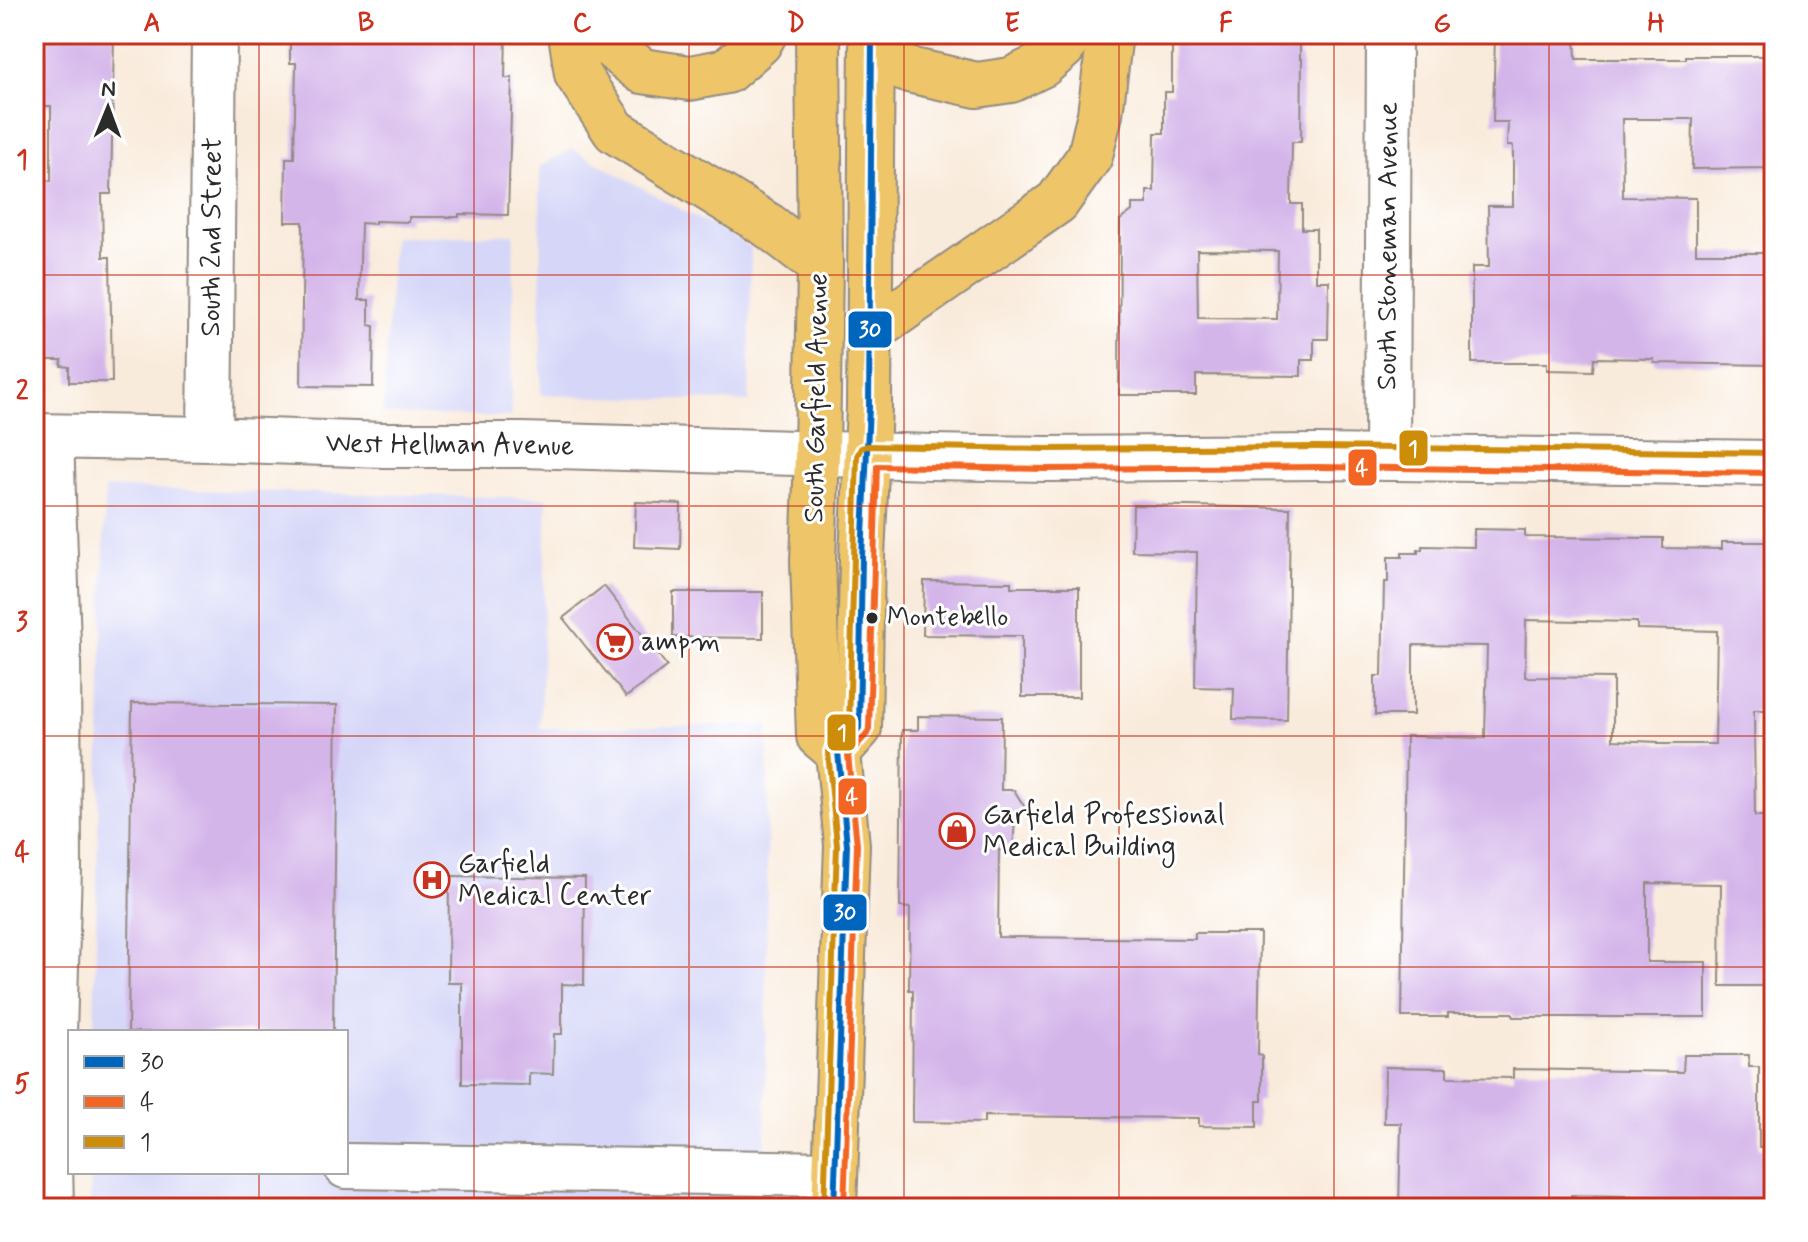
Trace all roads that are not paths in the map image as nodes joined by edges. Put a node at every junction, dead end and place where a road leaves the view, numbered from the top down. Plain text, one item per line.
1 (214, 34) edge
2 (571, 34) edge
3 (604, 34) edge
4 (764, 34) edge
5 (818, 34) edge
6 (1072, 34) edge
7 (1110, 34) edge
8 (1389, 34) edge
9 (872, 38) edge
10 (820, 265) junction
11 (870, 332) junction
12 (42, 436) edge
13 (210, 439) junction
14 (817, 455) junction
15 (867, 456) junction
16 (1387, 458) junction
17 (1774, 463) edge
18 (838, 752) junction
19 (51, 1163) edge
20 (348, 1166) edge
21 (834, 1191) edge
22 (51, 1208) edge

1 - 13 street, South 2nd Street
2 - 10 main road
3 - 4 main road
5 - 10 main road, South Garfield Avenue
6 - 9 main road
7 - 11 main road
8 - 16 street, South Stoneman Avenue
9 - 11 main road, South Garfield Avenue
10 - 14 main road, South Garfield Avenue
11 - 15 main road, South Garfield Avenue
12 - 13 street, West Hellman Avenue
12 - 19 street
13 - 14 street, West Hellman Avenue
14 - 15 street, West Hellman Avenue
14 - 18 main road, South Garfield Avenue
15 - 16 street, West Hellman Avenue
15 - 18 main road, South Garfield Avenue
16 - 17 street, West Hellman Avenue
18 - 21 main road
19 - 22 street
20 - 21 street

